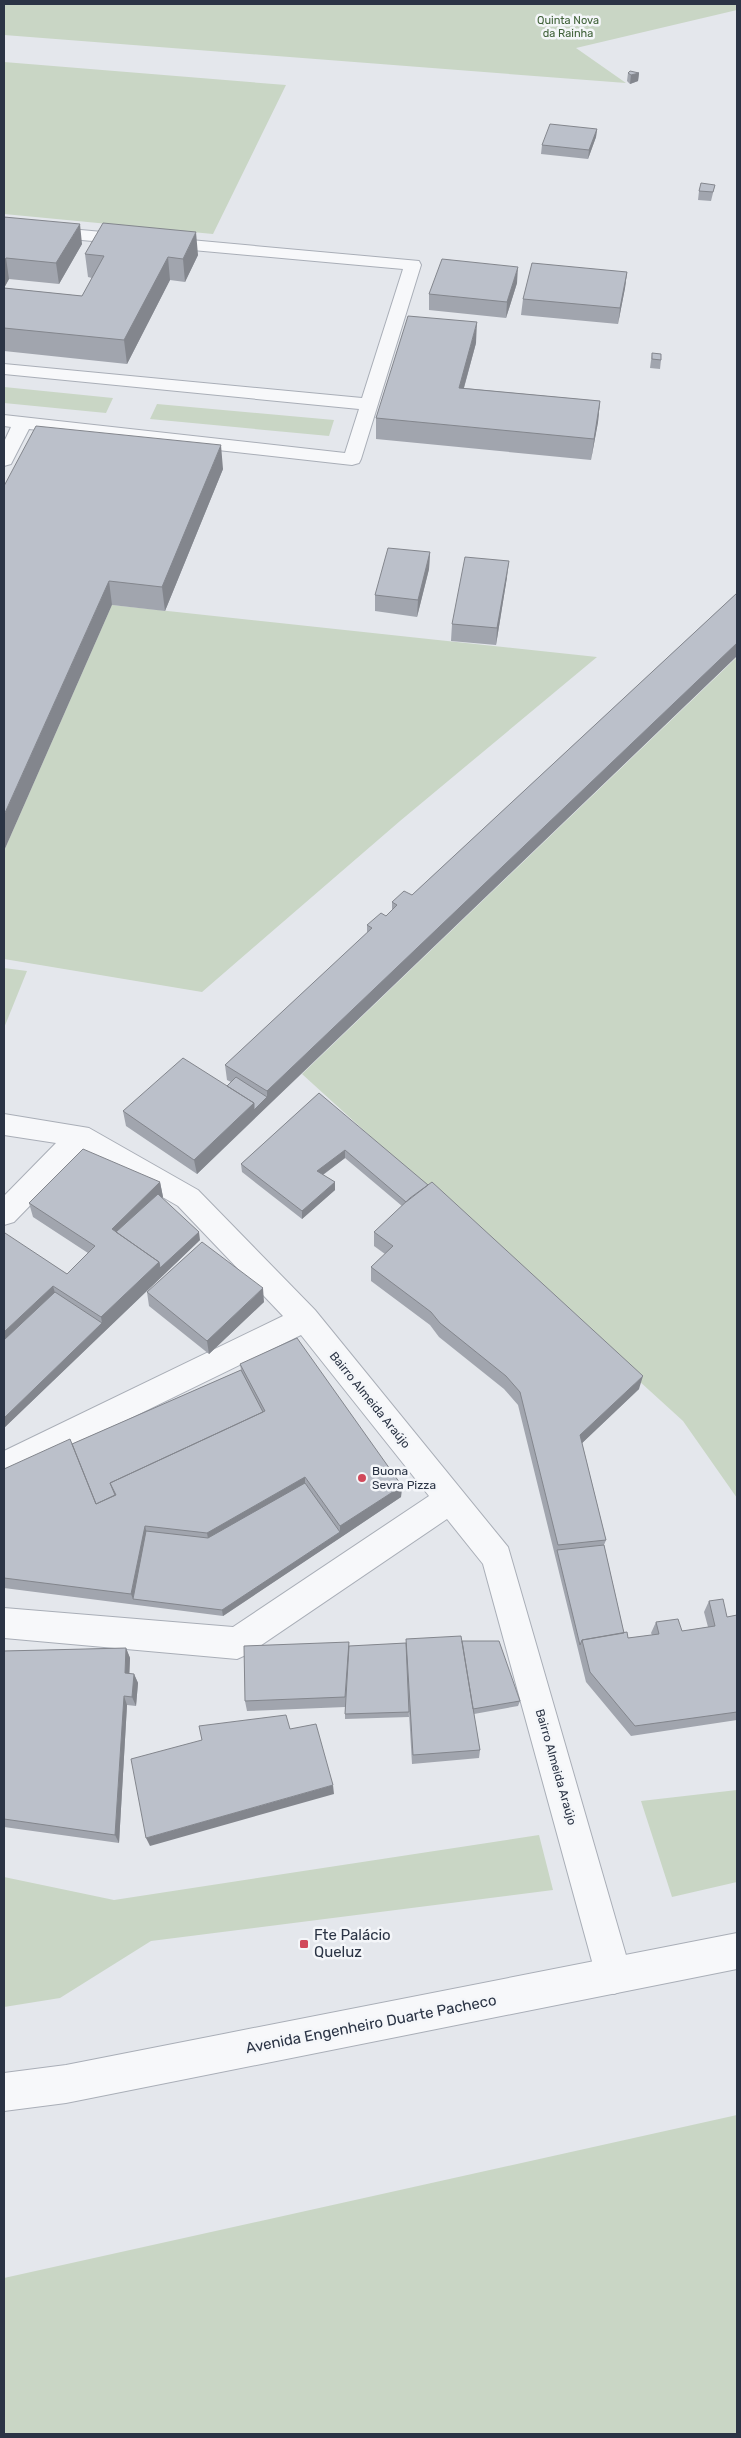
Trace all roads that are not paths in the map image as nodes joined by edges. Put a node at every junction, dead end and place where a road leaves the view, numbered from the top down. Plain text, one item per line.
1 (4, 228) edge
2 (4, 369) edge
3 (369, 404) junction
4 (4, 421) edge
5 (23, 423) junction
6 (4, 460) edge
7 (4, 1126) edge
8 (80, 1136) junction
9 (4, 1214) edge
10 (306, 1319) junction
11 (4, 1466) edge
12 (450, 1499) junction
13 (4, 1623) edge
14 (737, 1952) edge
15 (614, 1976) junction
16 (4, 2092) edge

1 - 3 street
2 - 3 street
3 - 5 street
4 - 5 street
5 - 6 street
7 - 8 street
8 - 9 street
8 - 10 street, Bairro Almeida Araújo
10 - 11 street
10 - 12 street, Bairro Almeida Araújo
12 - 13 street
12 - 15 street, Bairro Almeida Araújo
14 - 15 street, Avenida Engenheiro Duarte Pacheco
15 - 16 street, Avenida Engenheiro Duarte Pacheco

